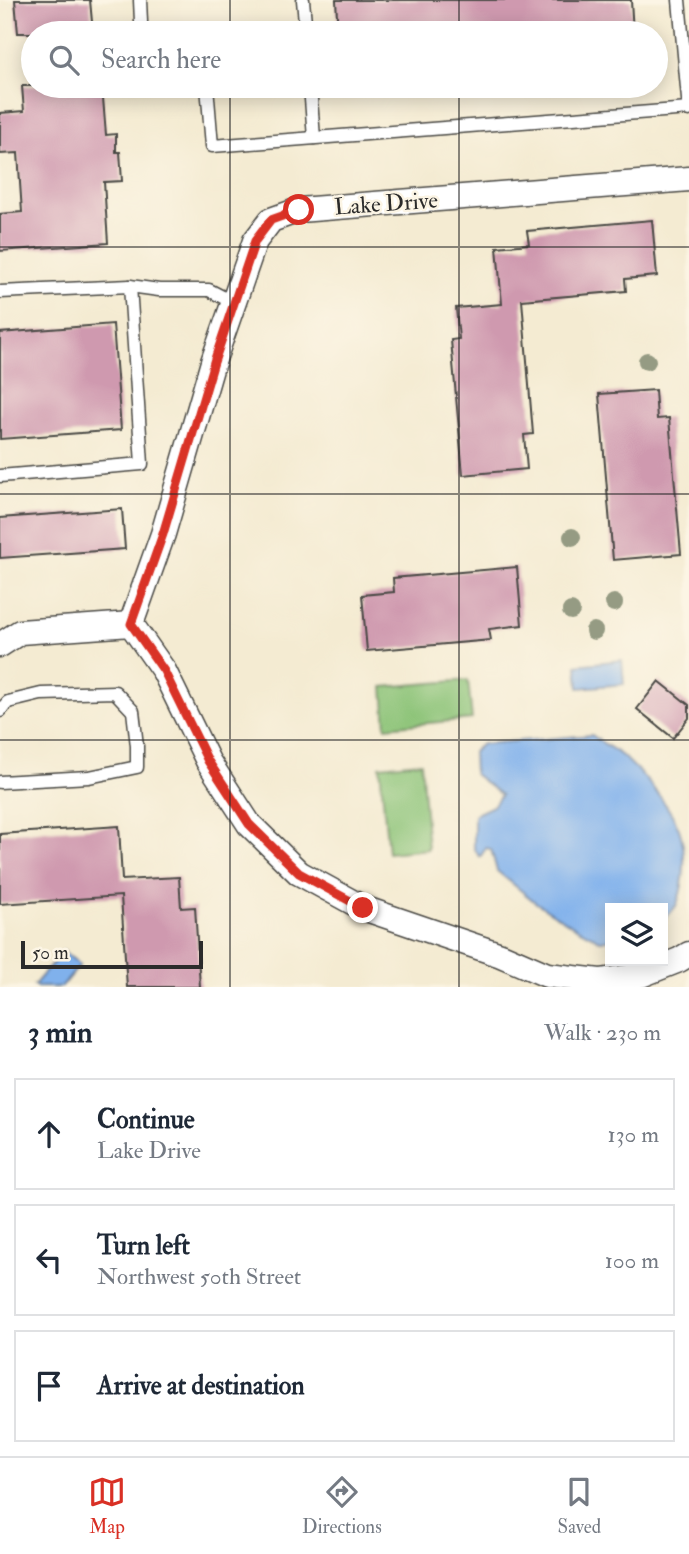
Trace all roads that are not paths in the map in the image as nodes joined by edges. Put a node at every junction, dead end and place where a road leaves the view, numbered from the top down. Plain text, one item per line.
1 (140, 0) edge
2 (303, 0) edge
3 (679, 0) edge
4 (141, 21) edge
5 (305, 21) edge
6 (208, 98) edge
7 (311, 98) edge
8 (689, 110) edge
9 (314, 138) junction
10 (689, 179) edge
11 (130, 286) junction
12 (0, 292) edge
13 (234, 303) junction
14 (0, 476) edge
15 (131, 624) junction
16 (0, 645) edge
17 (0, 711) edge
18 (0, 782) edge
19 (689, 954) edge

1 - 4 lane
2 - 5 lane
3 - 8 lane
6 - 9 lane
7 - 9 lane
8 - 9 lane
10 - 13 street, Lake Drive
11 - 12 lane
11 - 13 lane
11 - 14 lane
13 - 15 street, Lake Drive
15 - 16 street
15 - 19 street
17 - 18 lane

